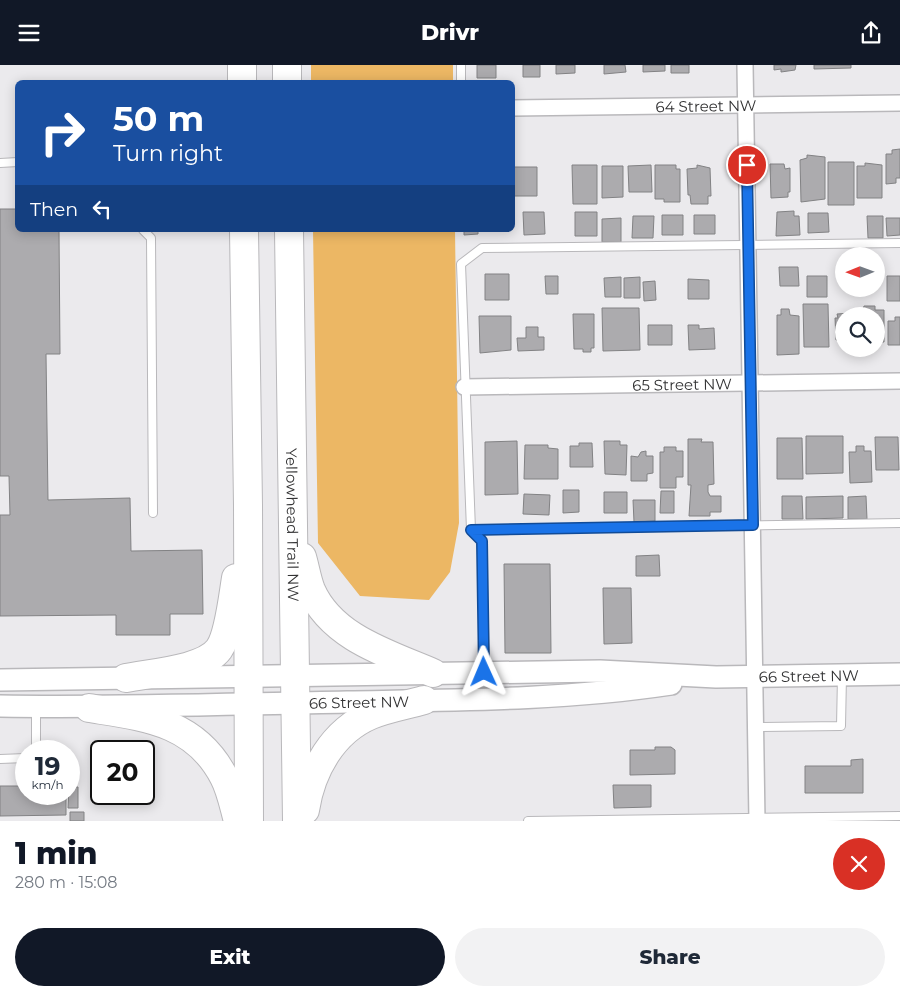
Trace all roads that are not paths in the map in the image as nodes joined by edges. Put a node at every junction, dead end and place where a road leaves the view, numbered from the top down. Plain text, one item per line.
1 (242, 65) edge
2 (287, 65) edge
3 (461, 65) edge
4 (745, 65) edge
5 (242, 80) edge
6 (288, 80) edge
7 (461, 80) edge
8 (900, 103) edge
9 (746, 105) junction
10 (515, 108) edge
11 (15, 162) edge
12 (0, 163) edge
13 (145, 232) edge
14 (244, 232) edge
15 (289, 232) edge
16 (900, 243) edge
17 (748, 245) junction
18 (900, 381) edge
19 (750, 383) junction
20 (464, 387) junction
21 (248, 505) junction
22 (153, 513) dead end
23 (900, 523) edge
24 (753, 525) junction
25 (293, 526) junction
26 (471, 530) junction
27 (484, 672) junction
28 (433, 673) junction
29 (900, 674) edge
30 (842, 675) junction
31 (249, 676) junction
32 (755, 676) junction
33 (716, 677) junction
34 (126, 678) junction
35 (0, 680) edge
36 (294, 690) junction
37 (424, 700) junction
38 (249, 704) junction
39 (0, 707) edge
40 (36, 707) junction
41 (89, 708) junction
42 (756, 727) junction
43 (36, 740) edge
44 (15, 758) edge
45 (0, 759) edge
46 (900, 816) edge
47 (757, 819) edge
48 (238, 821) edge
49 (249, 821) edge
50 (297, 821) edge
51 (304, 821) edge
52 (528, 821) edge

1 - 5 highway
2 - 6 highway
3 - 7 lane
4 - 9 street
8 - 9 street, 64 Street NW
9 - 10 street, 64 Street NW
9 - 17 street
11 - 12 lane
13 - 22 lane
14 - 21 highway
15 - 25 highway, Yellowhead Trail NW
16 - 17 lane
17 - 19 street
17 - 20 lane
18 - 19 street, 65 Street NW
19 - 20 street, 65 Street NW
19 - 24 street
20 - 26 lane
21 - 31 highway
21 - 34 highway
23 - 24 lane
24 - 26 lane
24 - 32 street
25 - 28 highway
25 - 36 highway, Yellowhead Trail NW
26 - 27 lane
27 - 28 main road, 66 Street NW
27 - 33 main road, 66 Street NW
28 - 36 main road, 66 Street NW
29 - 30 main road, 66 Street NW
30 - 32 main road, 66 Street NW
30 - 42 lane
31 - 34 main road, 66 Street NW
31 - 36 main road, 66 Street NW
31 - 38 highway
32 - 33 main road, 66 Street NW
32 - 42 street
33 - 37 main road, 66 Street NW
34 - 35 main road, 66 Street NW
36 - 37 main road, 66 Street NW
36 - 38 main road, 66 Street NW
36 - 50 highway, Yellowhead Trail NW
37 - 51 highway
38 - 41 main road, 66 Street NW
38 - 49 highway
39 - 40 main road, 66 Street NW
40 - 41 main road, 66 Street NW
40 - 43 lane
41 - 48 highway
42 - 47 street
44 - 45 lane
46 - 47 lane
47 - 52 lane

